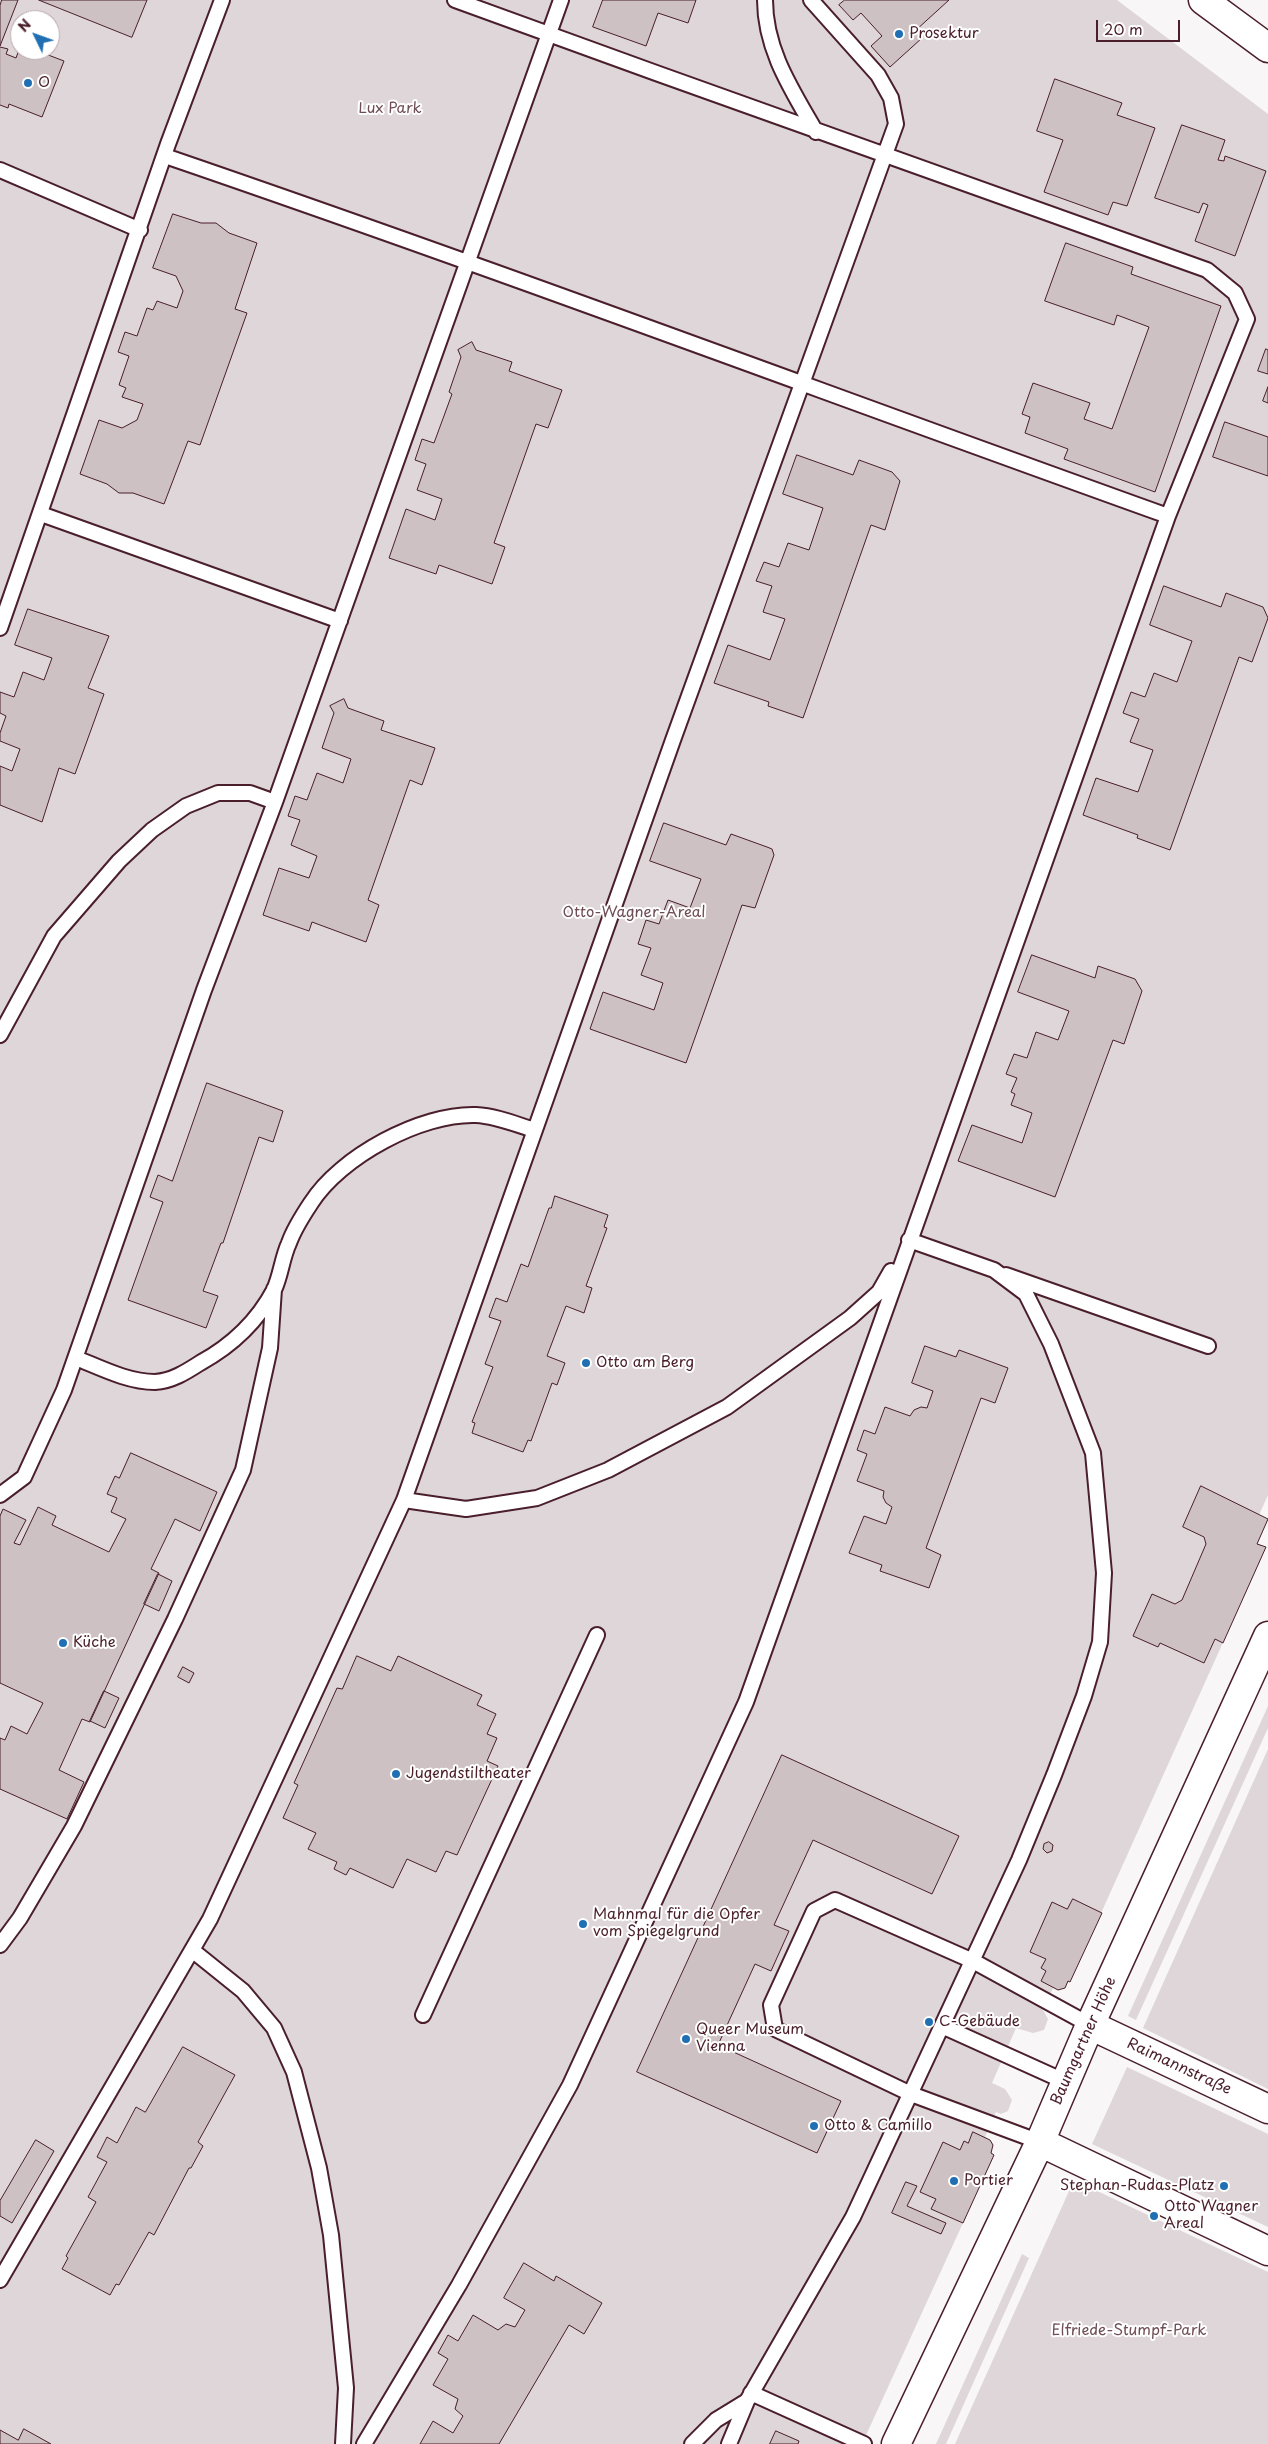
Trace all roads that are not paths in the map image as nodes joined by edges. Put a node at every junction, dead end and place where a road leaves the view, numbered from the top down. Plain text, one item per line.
1 (222, 0) edge
2 (455, 0) edge
3 (560, 0) edge
4 (765, 0) edge
5 (811, 0) edge
6 (1203, 0) edge
7 (549, 34) junction
8 (1268, 48) edge
9 (816, 132) junction
10 (885, 153) junction
11 (165, 156) junction
12 (0, 170) edge
13 (140, 230) junction
14 (468, 261) junction
15 (801, 384) junction
16 (41, 514) junction
17 (1168, 516) junction
18 (340, 621) junction
19 (0, 628) edge
20 (275, 802) junction
21 (0, 1035) edge
22 (534, 1130) junction
23 (909, 1240) junction
24 (994, 1270) junction
25 (274, 1289) junction
26 (1208, 1346) dead end
27 (76, 1358) junction
28 (0, 1495) edge
29 (404, 1500) junction
30 (597, 1635) dead end
31 (1268, 1636) edge
32 (0, 1945) edge
33 (192, 1950) junction
34 (973, 1961) junction
35 (422, 2015) dead end
36 (1090, 2025) junction
37 (942, 2026) junction
38 (1066, 2082) junction
39 (911, 2094) junction
40 (1268, 2109) edge
41 (1040, 2142) junction
42 (1268, 2251) edge
43 (0, 2280) edge
44 (749, 2397) junction
45 (343, 2444) edge
46 (364, 2444) edge
47 (692, 2444) edge
48 (729, 2444) edge
49 (864, 2444) edge
50 (896, 2444) edge

1 - 11 lane
2 - 7 lane
3 - 7 lane
4 - 9 lane
5 - 10 lane
6 - 8 street
7 - 9 lane
7 - 14 lane
9 - 10 lane
10 - 15 lane
10 - 17 lane
11 - 13 lane
11 - 14 lane
12 - 13 lane
13 - 16 lane
14 - 15 lane
14 - 18 lane
15 - 17 lane
15 - 22 lane
16 - 18 lane
16 - 19 lane
17 - 23 lane
18 - 20 lane
20 - 21 lane
20 - 27 lane
22 - 25 lane
22 - 29 lane
23 - 24 lane
23 - 29 lane
23 - 46 lane
24 - 26 lane
24 - 34 lane
25 - 27 lane
25 - 32 lane
27 - 28 lane
29 - 33 lane
30 - 35 lane
31 - 36 street, Baumgartner Höhe
33 - 43 lane
33 - 45 lane
34 - 36 lane
34 - 37 lane
34 - 39 lane
36 - 38 street, Baumgartner Höhe
36 - 40 street, Raimannstraße
37 - 38 lane
37 - 39 lane
38 - 41 street, Baumgartner Höhe
39 - 41 lane
39 - 44 lane
41 - 42 street
41 - 50 street, Baumgartner Höhe
44 - 47 lane
44 - 48 lane
44 - 49 lane

